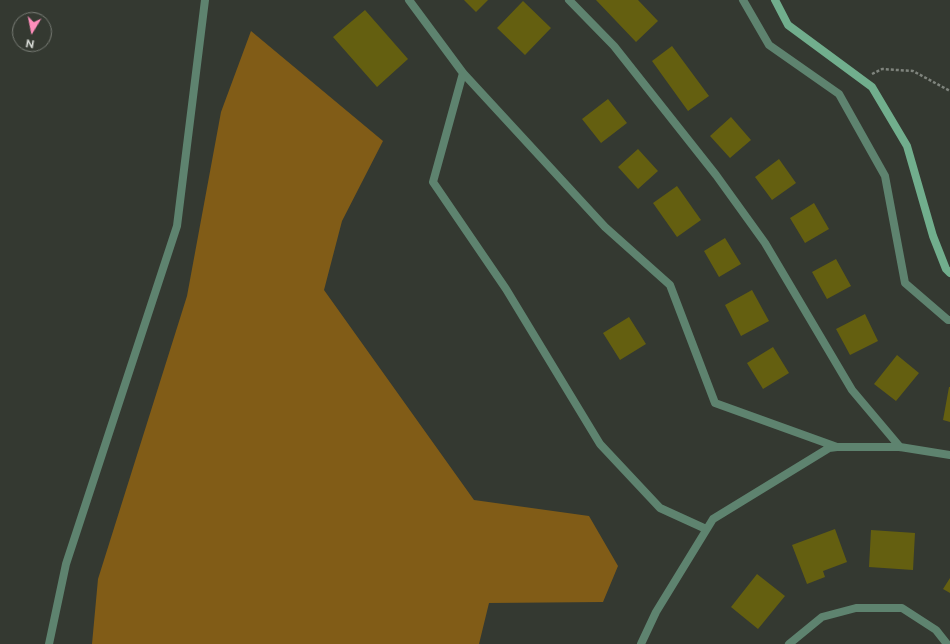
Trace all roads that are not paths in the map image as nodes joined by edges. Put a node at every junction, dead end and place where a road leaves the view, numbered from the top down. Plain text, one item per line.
1 (205, 0) edge
2 (409, 0) edge
3 (569, 0) edge
4 (743, 0) edge
5 (775, 0) edge
6 (463, 73) junction
7 (950, 272) edge
8 (950, 320) edge
9 (837, 447) junction
10 (900, 447) junction
11 (950, 455) edge
12 (706, 530) junction
13 (49, 644) edge
14 (641, 644) edge
15 (789, 644) edge
16 (947, 644) edge

1 - 13 street
2 - 6 street
3 - 10 street
4 - 8 street
5 - 7 street
6 - 9 street
6 - 12 street
9 - 10 street
9 - 12 street
10 - 11 street
12 - 14 street
15 - 16 street

